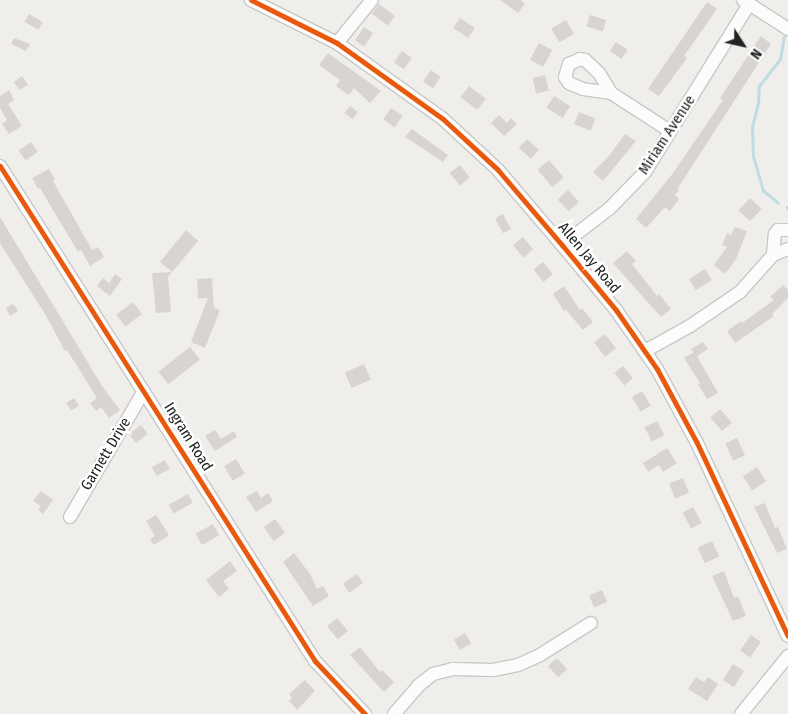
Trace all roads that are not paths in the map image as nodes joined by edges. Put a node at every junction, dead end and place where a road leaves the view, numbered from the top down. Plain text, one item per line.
1 (251, 0) edge
2 (372, 0) edge
3 (746, 2) edge
4 (788, 29) edge
5 (337, 43) junction
6 (611, 93) dead end
7 (670, 131) junction
8 (0, 166) edge
9 (788, 230) edge
10 (562, 245) junction
11 (788, 249) edge
12 (773, 255) junction
13 (645, 351) junction
14 (144, 391) junction
15 (70, 517) dead end
16 (591, 623) dead end
17 (788, 636) edge
18 (788, 656) edge
19 (365, 714) edge
20 (394, 714) edge
21 (741, 714) edge

1 - 5 street, Allen Jay Road
2 - 5 street
3 - 4 street
3 - 7 street, Miriam Avenue
5 - 10 street, Allen Jay Road
6 - 7 street
7 - 10 street, Miriam Avenue
8 - 14 street, Ingram Road
9 - 12 street
10 - 13 street, Allen Jay Road
11 - 12 street
12 - 13 street
13 - 17 street, Allen Jay Road
14 - 15 street, Garnett Drive
14 - 19 street, Ingram Road
16 - 20 street
18 - 21 street

